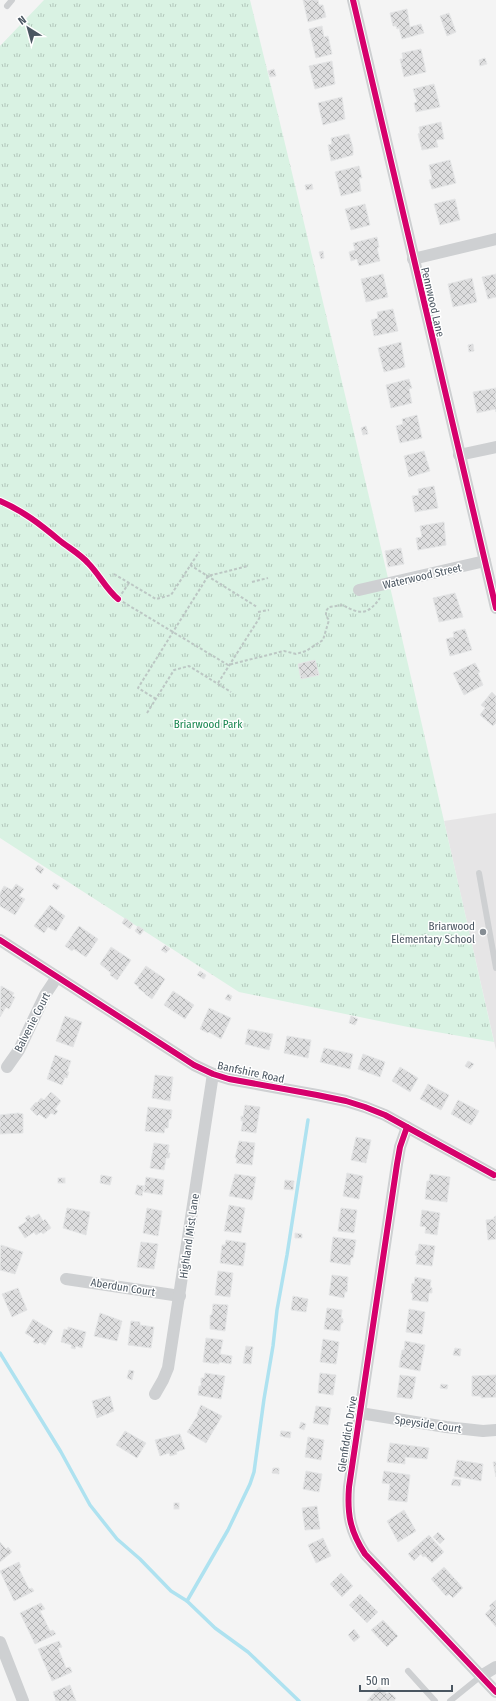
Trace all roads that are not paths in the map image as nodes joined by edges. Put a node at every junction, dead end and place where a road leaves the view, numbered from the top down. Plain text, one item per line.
1 (12, 0) edge
2 (353, 0) edge
3 (7, 6) dead end
4 (496, 239) edge
5 (413, 259) junction
6 (496, 447) edge
7 (459, 454) junction
8 (485, 561) junction
9 (359, 590) dead end
10 (496, 608) edge
11 (479, 873) dead end
12 (0, 940) edge
13 (496, 968) edge
14 (57, 977) junction
15 (7, 1067) dead end
16 (213, 1074) junction
17 (407, 1127) junction
18 (494, 1175) dead end
19 (66, 1279) dead end
20 (180, 1296) junction
21 (155, 1394) dead end
22 (360, 1413) junction
23 (496, 1430) edge
24 (0, 1642) edge
25 (496, 1666) edge
26 (408, 1671) dead end
27 (481, 1676) junction
28 (496, 1692) edge
29 (23, 1701) edge
30 (434, 1701) edge
31 (450, 1701) edge

1 - 3 lane
2 - 5 street, Pennwood Lane
4 - 5 street
5 - 7 street, Pennwood Lane
6 - 7 street
7 - 8 street, Pennwood Lane
8 - 9 street, Waterwood Street
8 - 10 street, Pennwood Lane
11 - 13 lane
12 - 14 street, Banfshire Road
14 - 15 street, Balvenie Court
14 - 16 street, Banfshire Road
16 - 17 street, Banfshire Road
16 - 20 street, Highland Mist Lane
17 - 18 street, Banfshire Road
17 - 22 street, Glenfiddich Drive
19 - 20 street, Aberdun Court
20 - 21 street, Highland Mist Lane
22 - 23 street, Speyside Court
22 - 27 street, Glenfiddich Drive
24 - 29 street
25 - 27 street
26 - 30 lane
27 - 28 street, Glenfiddich Drive
27 - 31 lane

